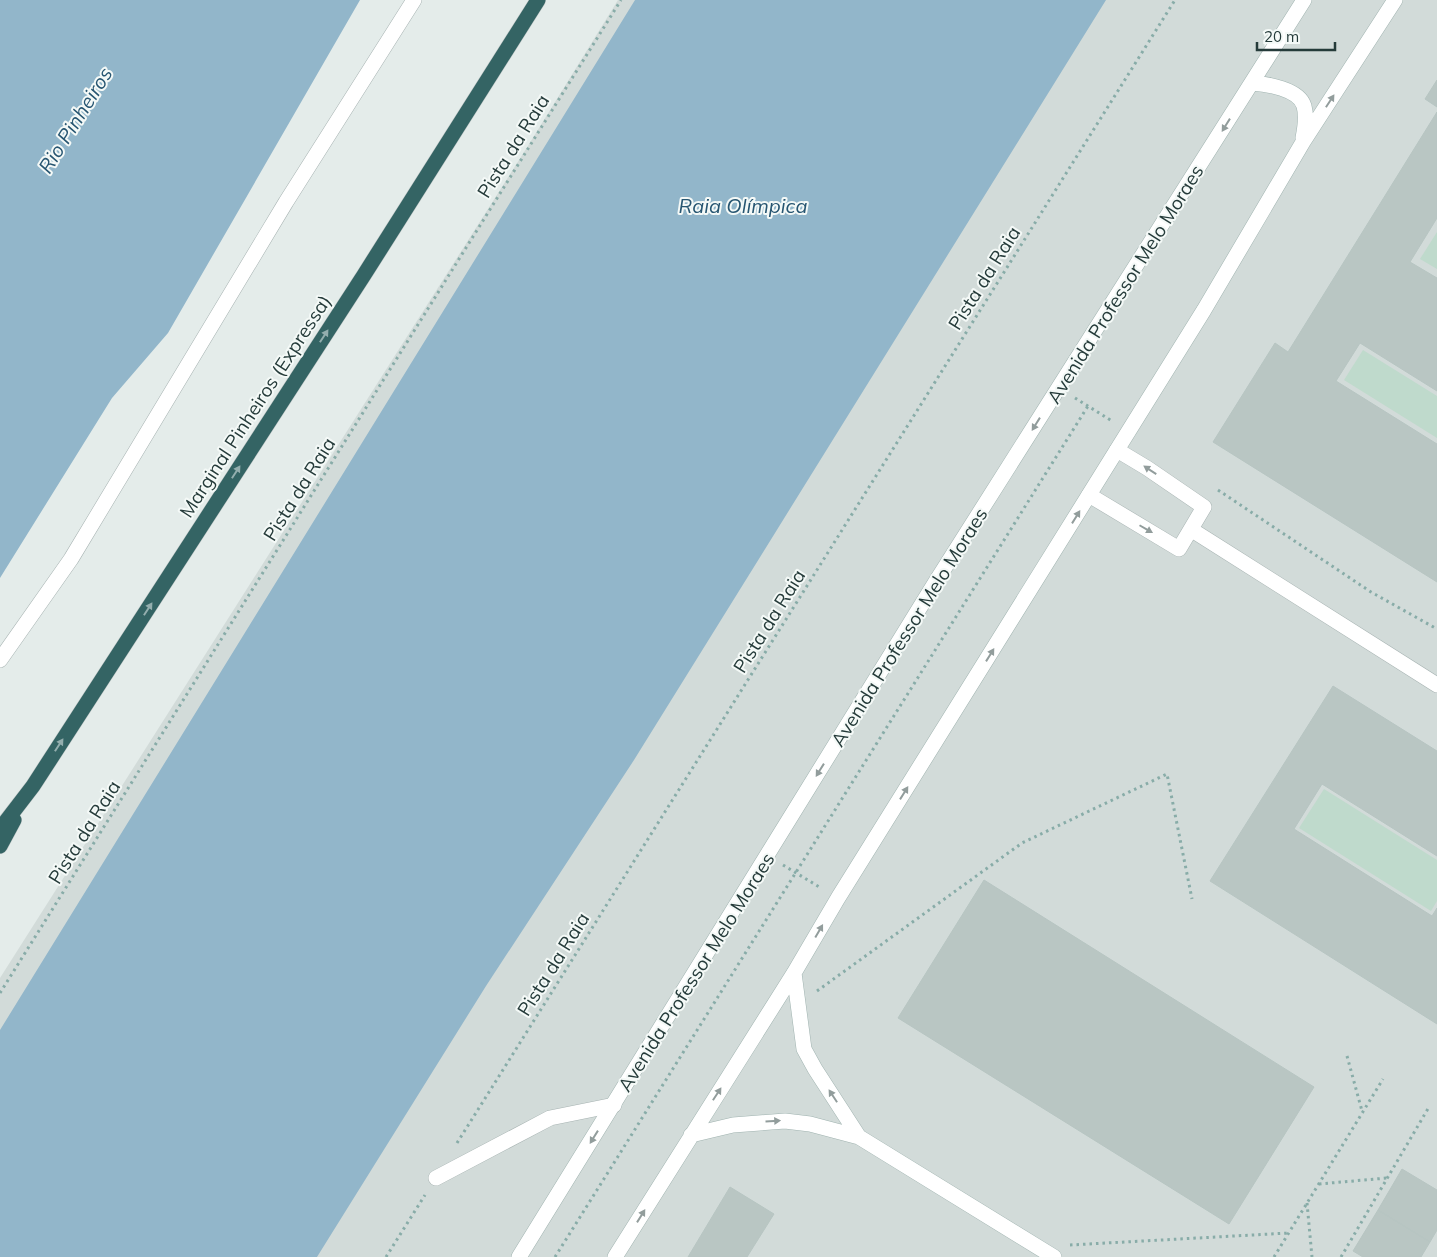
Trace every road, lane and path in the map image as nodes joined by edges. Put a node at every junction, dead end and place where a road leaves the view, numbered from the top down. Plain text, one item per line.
1 (414, 0) edge
2 (538, 0) edge
3 (620, 0) edge
4 (1175, 0) edge
5 (1304, 0) edge
6 (1395, 0) edge
7 (1252, 83) junction
8 (1303, 142) junction
9 (1129, 432) junction
10 (1117, 450) junction
11 (1217, 489) dead end
12 (1089, 495) junction
13 (1192, 530) junction
14 (1437, 629) edge
15 (0, 660) edge
16 (1437, 685) edge
17 (33, 786) junction
18 (0, 829) edge
19 (0, 846) edge
20 (767, 856) junction
21 (796, 873) junction
22 (838, 898) junction
23 (1192, 899) dead end
24 (794, 973) junction
25 (0, 993) edge
26 (798, 1005) junction
27 (1347, 1056) dead end
28 (1382, 1079) dead end
29 (614, 1105) junction
30 (1429, 1107) dead end
31 (1362, 1112) junction
32 (691, 1135) junction
33 (859, 1138) junction
34 (457, 1144) dead end
35 (436, 1178) joint
36 (1387, 1178) junction
37 (1319, 1184) junction
38 (1307, 1203) junction
39 (1289, 1232) junction
40 (530, 1240) junction
41 (1037, 1252) edge
42 (386, 1257) edge
43 (520, 1257) edge
44 (534, 1257) edge
45 (555, 1257) edge
46 (615, 1257) edge
47 (1054, 1257) edge
48 (1274, 1257) edge
49 (1312, 1257) edge
50 (1341, 1257) edge

1 - 15 street
17 -> 2 highway, Marginal Pinheiros (Expressa)
3 - 25 path, Pista da Raia
4 - 34 path, Pista da Raia
5 - 7 street, Avenida Professor Melo Moraes
8 -> 6 street
7 - 8 street
7 -> 20 street, Avenida Professor Melo Moraes
8 - 9 street
9 - 10 street
9 - 21 path
10 - 12 street
13 -> 10 street
11 - 14 path
12 -> 13 street
22 -> 12 street
13 - 16 street
17 - 18 highway, Marginal Pinheiros (Expressa)
17 - 19 highway
20 - 21 path
20 - 29 street, Avenida Professor Melo Moraes
21 - 22 path
21 - 45 path
24 -> 22 street
23 - 26 path
24 - 26 street
32 -> 24 street
33 -> 26 street
27 - 31 path
28 - 31 path
29 - 35 street
29 -> 40 street, Avenida Professor Melo Moraes
30 - 36 path
31 - 37 path
32 -> 33 street
46 -> 32 street
33 - 41 street
35 - 42 path
36 - 37 path
36 - 50 path
37 - 38 path
38 - 39 path
38 - 49 path
39 - 41 path
39 - 48 path
40 - 43 street, Avenida Professor Melo Moraes
40 - 44 street
41 - 47 street

